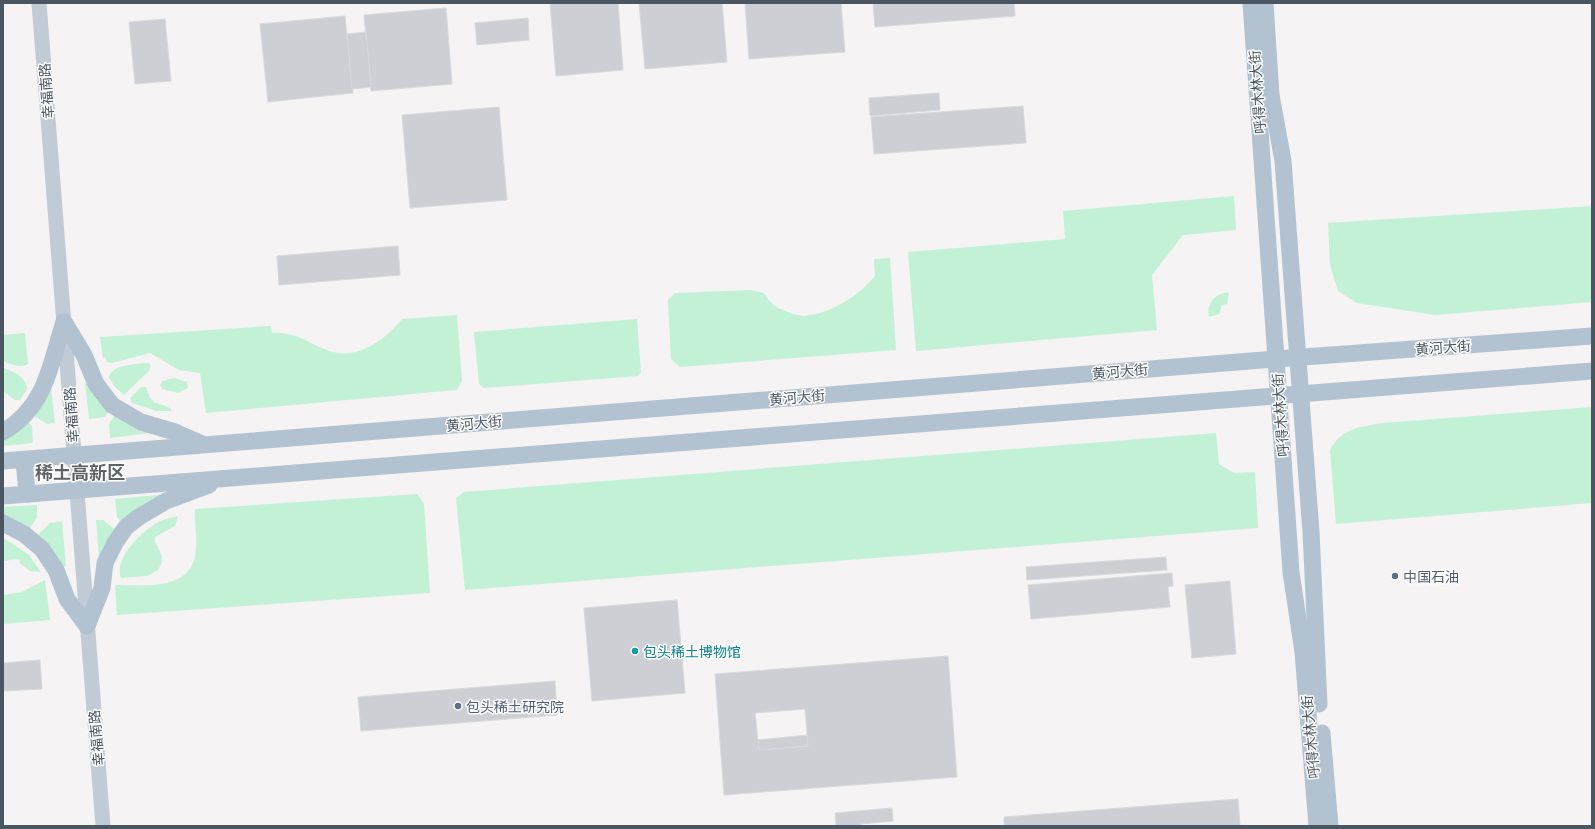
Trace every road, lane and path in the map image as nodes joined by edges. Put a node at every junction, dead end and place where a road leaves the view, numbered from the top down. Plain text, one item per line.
1 (39, 3) edge
2 (1251, 3) edge
3 (1265, 3) edge
4 (64, 322) junction
5 (1592, 336) edge
6 (1297, 357) junction
7 (1276, 359) junction
8 (1592, 371) edge
9 (1301, 394) junction
10 (1278, 395) junction
11 (3, 432) edge
12 (206, 445) junction
13 (74, 456) junction
14 (24, 460) junction
15 (3, 461) edge
16 (221, 479) junction
17 (77, 490) junction
18 (27, 494) junction
19 (3, 496) edge
20 (3, 523) edge
21 (87, 626) junction
22 (103, 826) edge
23 (1317, 826) edge
24 (1330, 826) edge

1 - 4 main road, 幸福南路
2 - 7 main road, 呼得木林大街
3 - 6 main road, 呼得木林大街
4 - 11 main road
4 - 12 main road
4 - 13 main road, 幸福南路
5 - 6 main road, 黄河大街
6 - 7 main road, 黄河大街
6 - 9 main road, 呼得木林大街
7 - 10 main road, 呼得木林大街
7 - 12 main road, 黄河大街
8 - 9 main road
9 - 10 main road
9 - 24 main road, 呼得木林大街
10 - 16 main road
10 - 23 main road, 呼得木林大街
12 - 13 main road, 黄河大街
13 - 14 main road, 黄河大街
13 - 17 main road, 幸福南路
14 - 15 main road, 黄河大街
14 - 18 main road
16 - 17 main road
16 - 21 main road
17 - 18 main road
17 - 21 main road, 幸福南路
18 - 19 main road
20 - 21 main road
21 - 22 main road, 幸福南路

